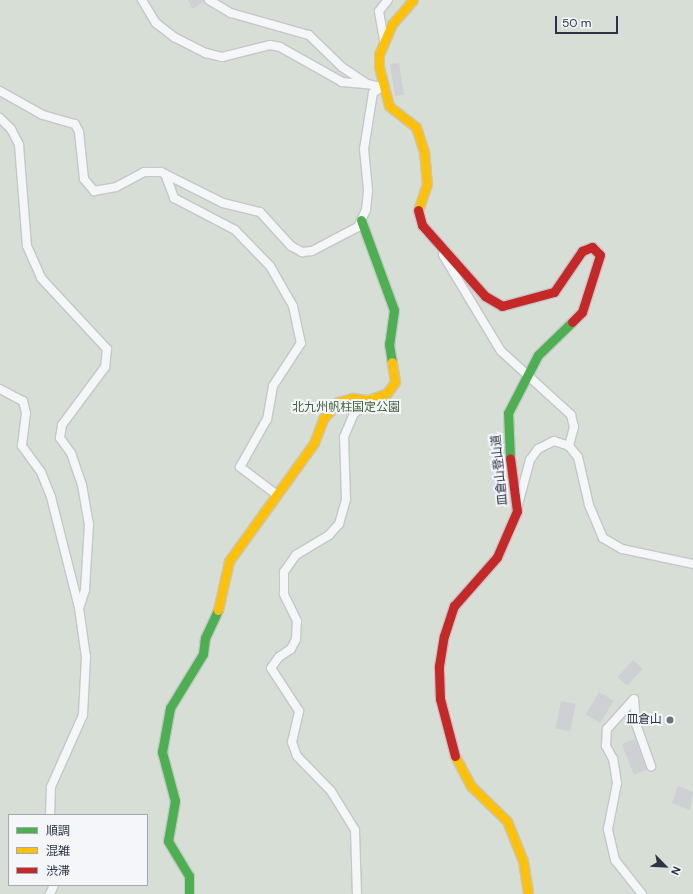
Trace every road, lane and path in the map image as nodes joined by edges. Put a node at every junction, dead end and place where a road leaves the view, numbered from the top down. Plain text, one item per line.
1 (142, 0) edge
2 (209, 0) edge
3 (388, 0) edge
4 (413, 0) edge
5 (384, 40) junction
6 (367, 84) junction
7 (382, 87) junction
8 (0, 91) edge
9 (0, 118) edge
10 (165, 174) junction
11 (361, 220) junction
12 (435, 242) junction
13 (529, 374) junction
14 (0, 389) edge
15 (368, 400) junction
16 (569, 446) junction
17 (277, 495) junction
18 (517, 511) junction
19 (693, 564) edge
20 (79, 608) junction
21 (651, 766) dead end
22 (50, 814) edge
23 (189, 894) edge
24 (357, 894) edge
25 (528, 894) edge
26 (642, 894) edge

1 - 6 street
2 - 6 street
3 - 5 street
4 - 5 street, 皿倉山登山道
5 - 7 street, 皿倉山登山道
6 - 7 street
7 - 11 street
7 - 12 street, 皿倉山登山道
8 - 10 street
9 - 20 street
10 - 11 street
10 - 17 street
11 - 15 street
12 - 13 street
12 - 13 street, 皿倉山登山道
13 - 16 street
13 - 18 street, 皿倉山登山道
14 - 20 street
15 - 17 street
15 - 24 street
16 - 18 street
16 - 19 street
17 - 23 street
18 - 25 street, 皿倉山登山道
20 - 22 street
21 - 26 street

